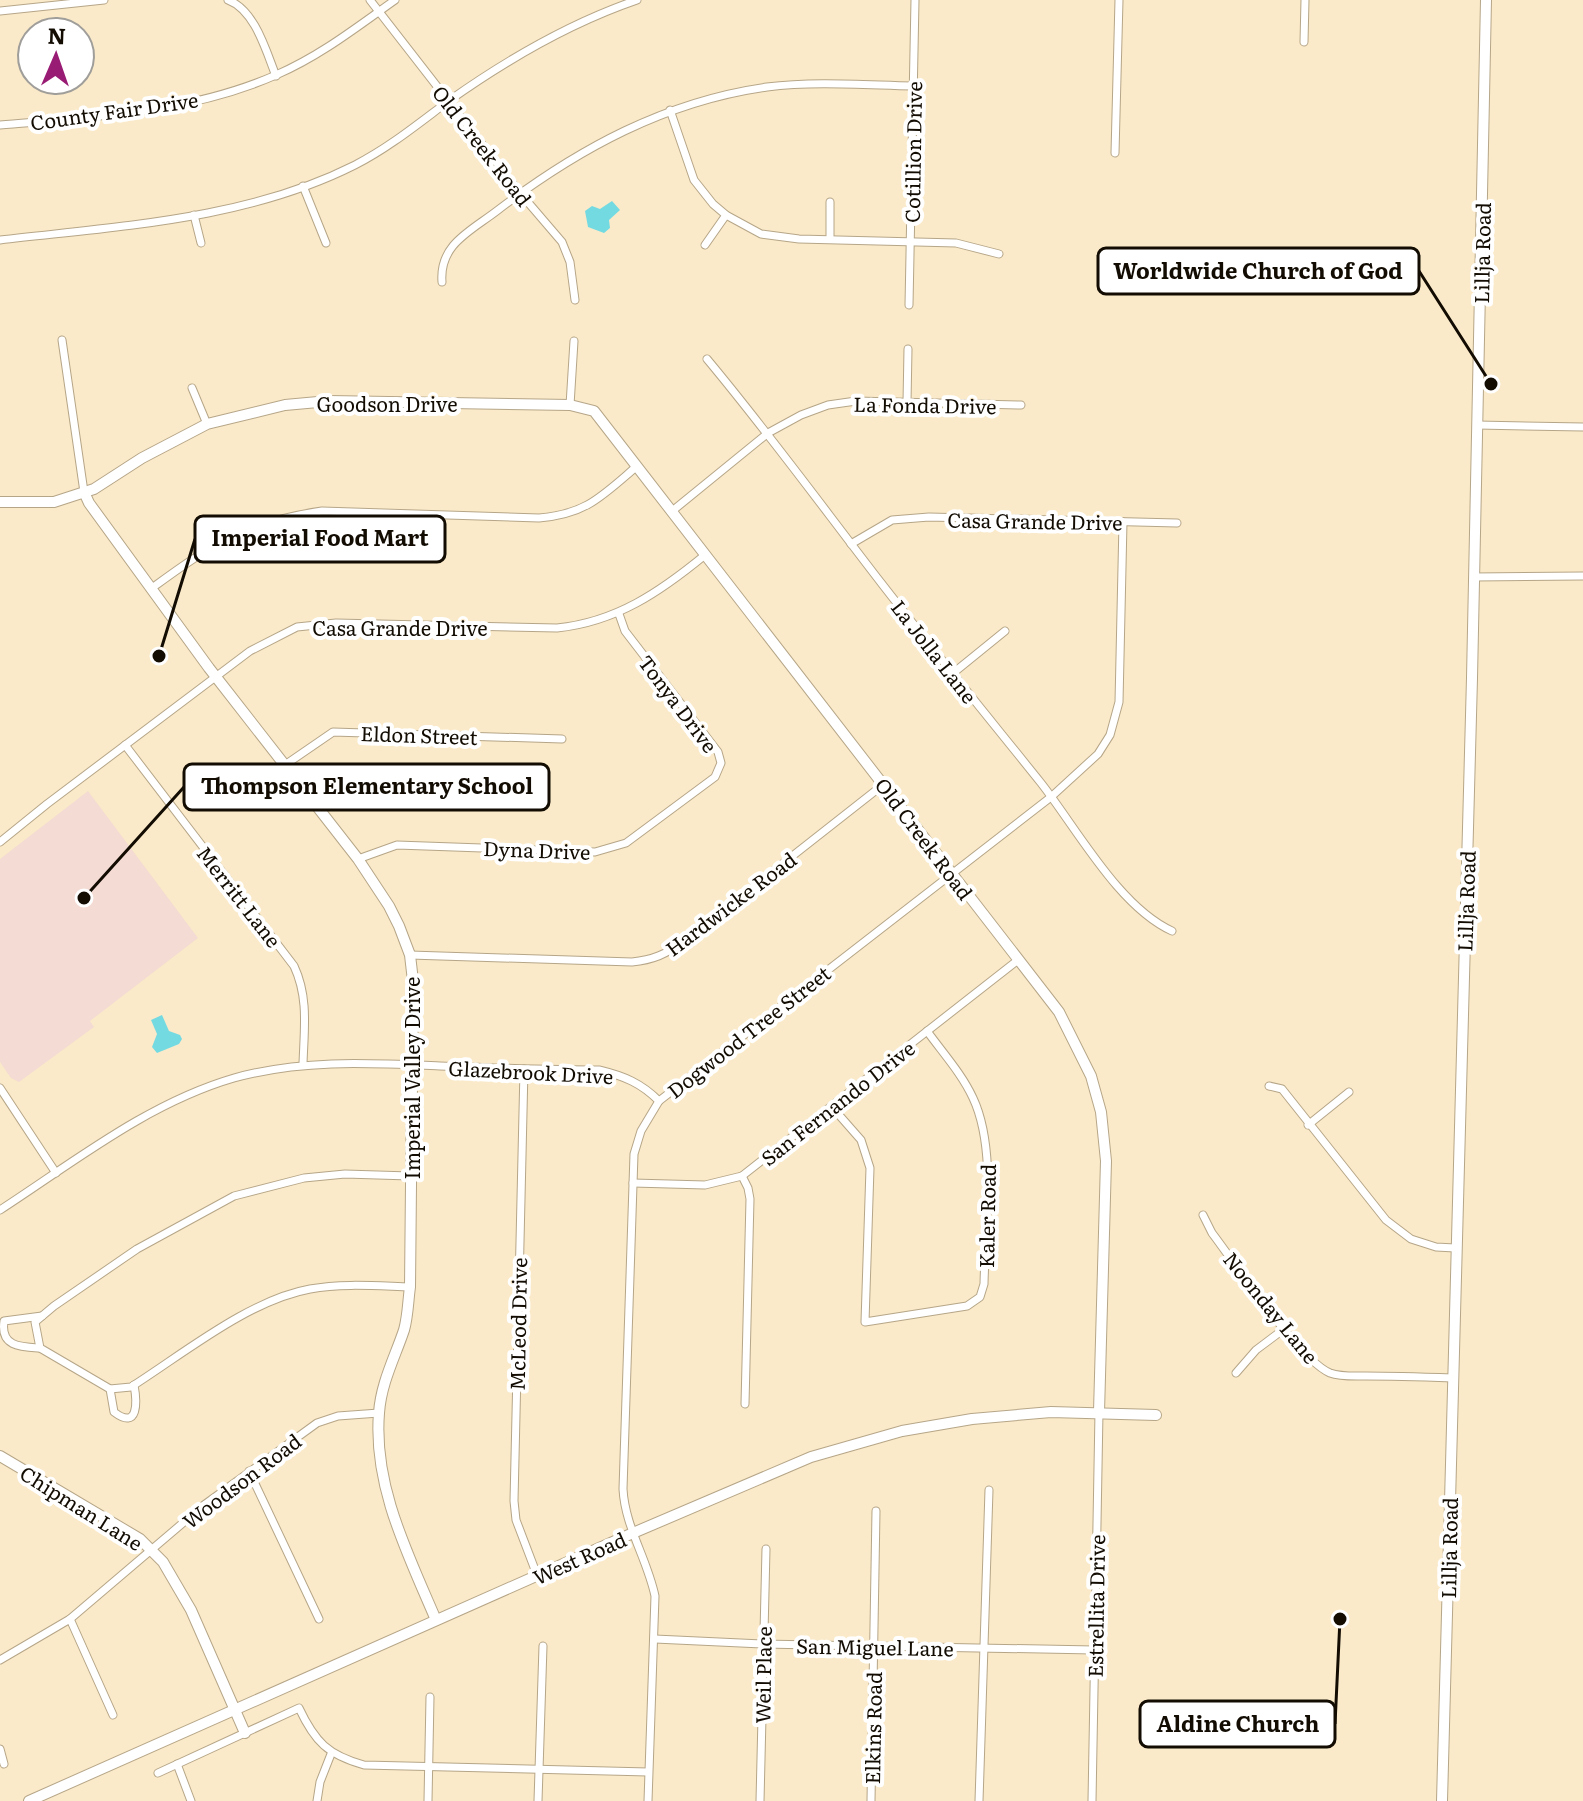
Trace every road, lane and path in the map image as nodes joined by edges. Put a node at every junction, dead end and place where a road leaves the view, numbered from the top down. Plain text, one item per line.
1 (104, 0) edge
2 (228, 0) edge
3 (370, 0) edge
4 (395, 0) edge
5 (637, 0) edge
6 (915, 0) edge
7 (1119, 0) edge
8 (1305, 0) edge
9 (1486, 0) edge
10 (0, 11) edge
11 (379, 11) junction
12 (1304, 42) dead end
13 (276, 76) junction
14 (913, 86) junction
15 (448, 102) junction
16 (670, 110) junction
17 (0, 125) edge
18 (1115, 153) dead end
19 (303, 186) junction
20 (520, 193) junction
21 (830, 202) dead end
22 (194, 215) junction
23 (726, 215) junction
24 (830, 239) junction
25 (0, 240) edge
26 (910, 241) junction
27 (201, 243) dead end
28 (326, 243) dead end
29 (705, 245) dead end
30 (999, 254) dead end
31 (442, 282) dead end
32 (575, 300) dead end
33 (909, 305) dead end
34 (62, 340) dead end
35 (574, 341) dead end
36 (908, 349) dead end
37 (707, 359) dead end
38 (192, 388) dead end
39 (907, 402) junction
40 (570, 405) junction
41 (1021, 405) dead end
42 (207, 424) junction
43 (1477, 425) junction
44 (1583, 427) edge
45 (768, 433) junction
46 (636, 467) junction
47 (84, 492) junction
48 (0, 502) edge
49 (671, 512) junction
50 (1123, 522) junction
51 (1177, 523) dead end
52 (851, 544) junction
53 (705, 555) junction
54 (1583, 576) edge
55 (1474, 577) junction
56 (152, 588) junction
57 (619, 614) junction
58 (1005, 631) dead end
59 (952, 674) junction
60 (216, 677) junction
61 (562, 739) dead end
62 (125, 745) junction
63 (285, 765) junction
64 (884, 784) junction
65 (700, 788) joint
66 (1051, 797) junction
67 (0, 842) edge
68 (358, 859) junction
69 (951, 874) junction
70 (1172, 931) dead end
71 (410, 955) junction
72 (1018, 960) junction
73 (927, 1031) junction
74 (303, 1064) junction
75 (412, 1065) junction
76 (524, 1069) junction
77 (1269, 1086) dead end
78 (0, 1088) edge
79 (1349, 1092) dead end
80 (659, 1101) junction
81 (832, 1107) junction
82 (1308, 1125) junction
83 (56, 1173) junction
84 (410, 1176) junction
85 (742, 1176) junction
86 (633, 1183) junction
87 (0, 1210) edge
88 (1203, 1215) dead end
89 (1455, 1248) junction
90 (410, 1287) junction
91 (42, 1316) junction
92 (1284, 1329) junction
93 (40, 1348) junction
94 (1236, 1373) dead end
95 (1453, 1378) junction
96 (134, 1385) junction
97 (110, 1389) junction
98 (745, 1404) dead end
99 (1099, 1412) junction
100 (379, 1413) junction
101 (1156, 1415) dead end
102 (0, 1456) edge
103 (249, 1471) junction
104 (989, 1490) dead end
105 (876, 1511) dead end
106 (633, 1533) junction
107 (766, 1549) dead end
108 (151, 1550) junction
109 (537, 1575) junction
110 (70, 1619) junction
111 (319, 1619) dead end
112 (436, 1620) junction
113 (655, 1639) junction
114 (762, 1644) junction
115 (543, 1646) dead end
116 (873, 1646) junction
117 (983, 1649) junction
118 (1094, 1650) junction
119 (0, 1660) edge
120 (430, 1697) dead end
121 (236, 1711) junction
122 (113, 1715) dead end
123 (245, 1733) junction
124 (0, 1749) edge
125 (331, 1754) junction
126 (4, 1764) dead end
127 (177, 1764) junction
128 (429, 1767) junction
129 (540, 1769) junction
130 (648, 1772) junction
131 (158, 1773) dead end
132 (29, 1801) edge
133 (191, 1801) edge
134 (317, 1801) edge
135 (428, 1801) edge
136 (538, 1801) edge
137 (648, 1801) edge
138 (760, 1801) edge
139 (871, 1801) edge
140 (979, 1801) edge
141 (1092, 1801) edge
142 (1442, 1801) edge

1 - 10 street
2 - 13 street
3 - 11 street, Old Creek Road
4 - 11 street, County Fair Drive
5 - 15 street
6 - 14 street, Cotillion Drive
7 - 18 street
8 - 12 street
9 - 43 street, Lillja Road
11 - 13 street, County Fair Drive
11 - 15 street, Old Creek Road
13 - 17 street, County Fair Drive
14 - 16 street
14 - 26 street, Cotillion Drive
15 - 19 street
15 - 20 street, Old Creek Road
16 - 20 street
16 - 23 street
19 - 22 street
19 - 28 street
20 - 31 street
20 - 32 street, Old Creek Road
21 - 24 street
22 - 25 street
22 - 27 street
23 - 24 street
23 - 29 street
24 - 26 street
26 - 30 street
26 - 33 street, Cotillion Drive
34 - 47 street, Imperial Valley Drive
35 - 40 street
36 - 39 street
37 - 45 street, La Jolla Lane
38 - 42 street
39 - 41 street, La Fonda Drive
39 - 45 street, La Fonda Drive
40 - 42 street, Goodson Drive
40 - 46 street, Old Creek Road
42 - 47 street, Goodson Drive
43 - 44 street
43 - 55 street, Lillja Road
45 - 49 street, La Fonda Drive
45 - 52 street, La Jolla Lane
46 - 49 street, Old Creek Road
46 - 56 street
47 - 48 street, Goodson Drive
47 - 56 street, Imperial Valley Drive
49 - 53 street, Old Creek Road
50 - 51 street, Casa Grande Drive
50 - 52 street, Casa Grande Drive
50 - 66 street, Dogwood Tree Street
52 - 59 street, La Jolla Lane
53 - 57 street, Casa Grande Drive
53 - 64 street, Old Creek Road
54 - 55 street
55 - 89 street, Lillja Road
56 - 60 street, Imperial Valley Drive
57 - 60 street, Casa Grande Drive
57 - 65 street, Tonya Drive
58 - 59 street
59 - 66 street, La Jolla Lane
60 - 62 street, Casa Grande Drive
60 - 63 street, Imperial Valley Drive
61 - 63 street, Eldon Street
62 - 67 street, Casa Grande Drive
62 - 74 street, Merritt Lane
63 - 68 street, Imperial Valley Drive
64 - 69 street, Old Creek Road
64 - 71 street, Hardwicke Road
65 - 68 street, Dyna Drive
66 - 69 street, Dogwood Tree Street
66 - 70 street, La Jolla Lane
68 - 71 street, Imperial Valley Drive
69 - 72 street, Old Creek Road
69 - 80 street, Dogwood Tree Street
71 - 75 street, Imperial Valley Drive
72 - 73 street, San Fernando Drive
72 - 99 street, Old Creek Road
73 - 81 street, San Fernando Drive
73 - 81 street, Kaler Road
74 - 75 street, Glazebrook Drive
74 - 83 street, Glazebrook Drive
75 - 76 street, Glazebrook Drive
75 - 84 street, Imperial Valley Drive
76 - 80 street, Glazebrook Drive
76 - 109 street, McLeod Drive
77 - 82 street
78 - 83 street
79 - 82 street
80 - 86 street, Dogwood Tree Street
81 - 85 street, San Fernando Drive
82 - 89 street
83 - 87 street, Glazebrook Drive
84 - 90 street, Imperial Valley Drive
84 - 91 street
85 - 86 street, San Fernando Drive
85 - 98 street
86 - 106 street, Dogwood Tree Street
88 - 92 street, Noonday Lane
89 - 95 street, Lillja Road
90 - 96 street
90 - 100 street, Imperial Valley Drive
91 - 93 street
91 - 93 street
92 - 94 street
92 - 95 street, Noonday Lane
93 - 97 street
95 - 142 street, Lillja Road
96 - 97 street
96 - 97 street
99 - 101 street, West Road
99 - 106 street, West Road
99 - 118 street, Estrellita Drive
100 - 103 street, Woodson Road
100 - 112 street, Imperial Valley Drive
102 - 108 street, Chipman Lane
103 - 108 street, Woodson Road
103 - 111 street
104 - 117 street
105 - 116 street, Elkins Road
106 - 109 street, West Road
106 - 113 street, Dogwood Tree Street
107 - 114 street, Weil Place
108 - 110 street, Woodson Road
108 - 121 street, Chipman Lane
109 - 112 street, West Road
110 - 119 street, Woodson Road
110 - 122 street
112 - 121 street, West Road
113 - 114 street, San Miguel Lane
113 - 130 street, Dogwood Tree Street
114 - 116 street, San Miguel Lane
114 - 138 street, Weil Place
115 - 129 street
116 - 117 street, San Miguel Lane
116 - 139 street, Elkins Road
117 - 118 street, San Miguel Lane
117 - 140 street
118 - 141 street, Estrellita Drive
120 - 128 street
121 - 123 street, Chipman Lane
121 - 132 street, West Road
123 - 125 street
123 - 127 street
124 - 126 street
125 - 128 street
125 - 134 street
127 - 131 street
127 - 133 street
128 - 129 street
128 - 135 street
129 - 130 street
129 - 136 street
130 - 137 street, Dogwood Tree Street

